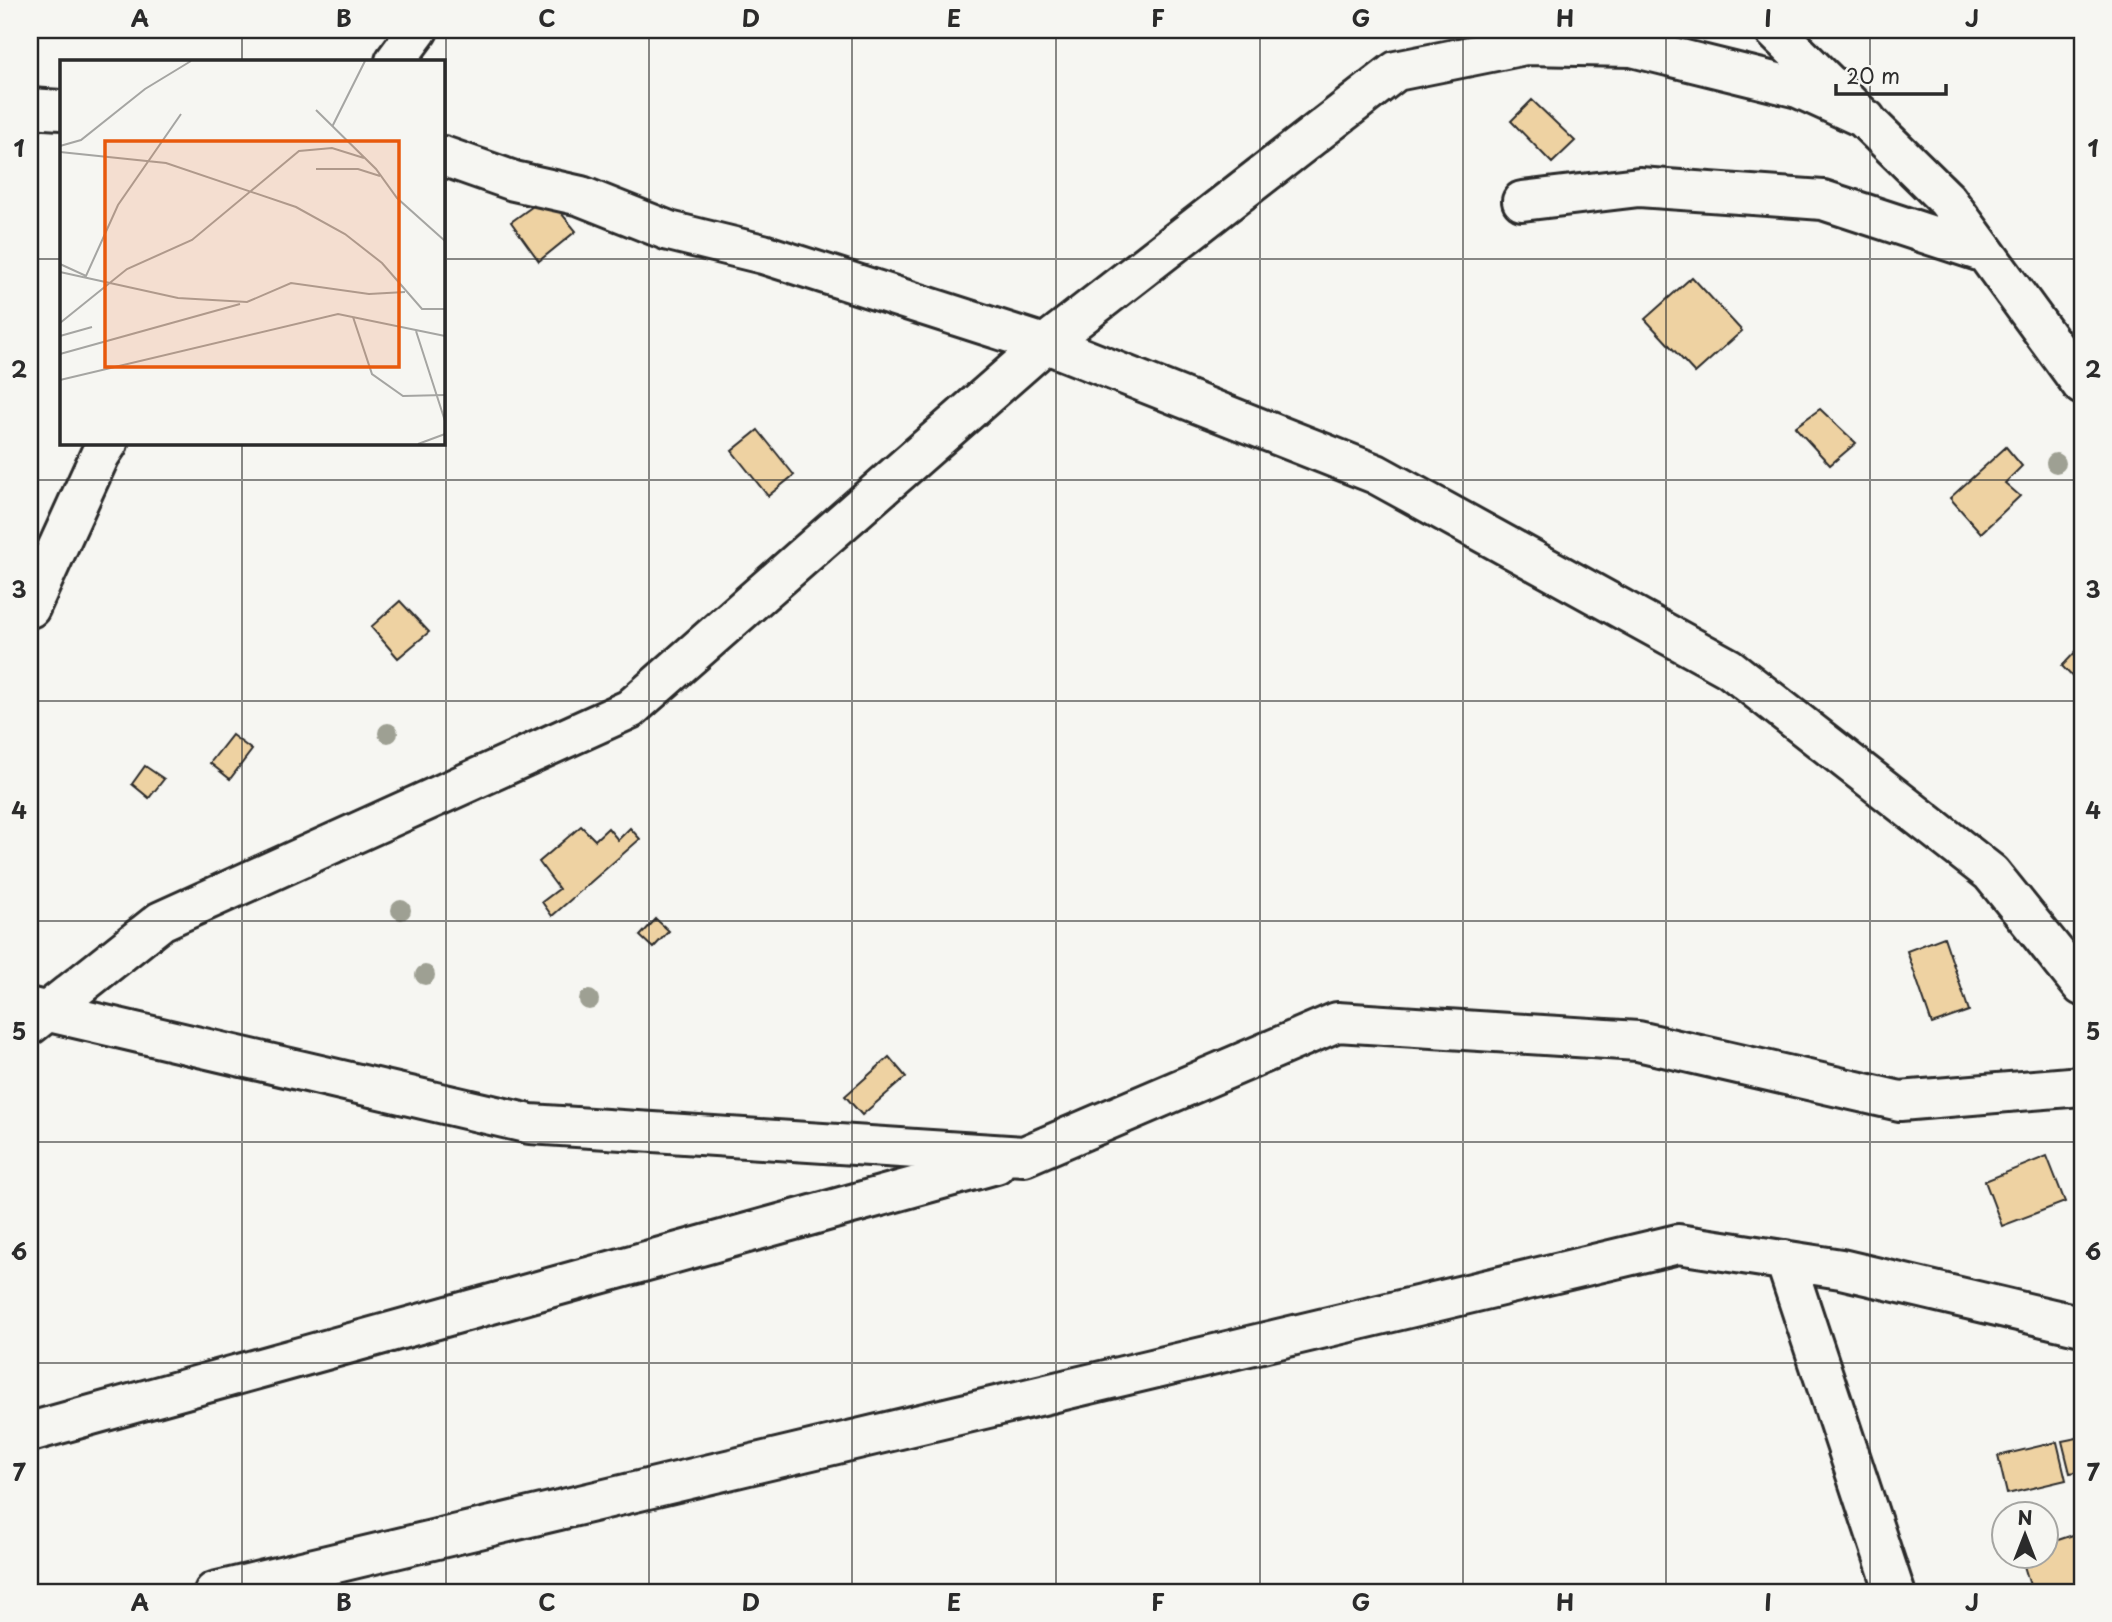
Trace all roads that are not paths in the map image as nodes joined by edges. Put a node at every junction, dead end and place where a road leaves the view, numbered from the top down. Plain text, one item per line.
1 (418, 30) edge
2 (1774, 30) edge
3 (396, 60) edge
4 (30, 108) edge
5 (60, 110) edge
6 (1866, 119) junction
7 (444, 156) edge
8 (1522, 201) dead end
9 (1985, 253) junction
10 (1045, 344) junction
11 (2082, 385) edge
12 (107, 444) edge
13 (30, 608) edge
14 (2082, 986) edge
15 (36, 1014) edge
16 (2082, 1086) edge
17 (1024, 1156) junction
18 (1785, 1260) junction
19 (2082, 1326) edge
20 (30, 1432) edge
21 (214, 1592) edge
22 (1895, 1592) edge

1 - 3 street
2 - 6 street
4 - 5 street
6 - 9 street
6 - 10 street
7 - 10 street
8 - 9 street
9 - 11 street
10 - 14 street
10 - 15 street
12 - 13 street
15 - 17 street
16 - 17 street
17 - 20 street
18 - 19 street
18 - 21 street
18 - 22 street

